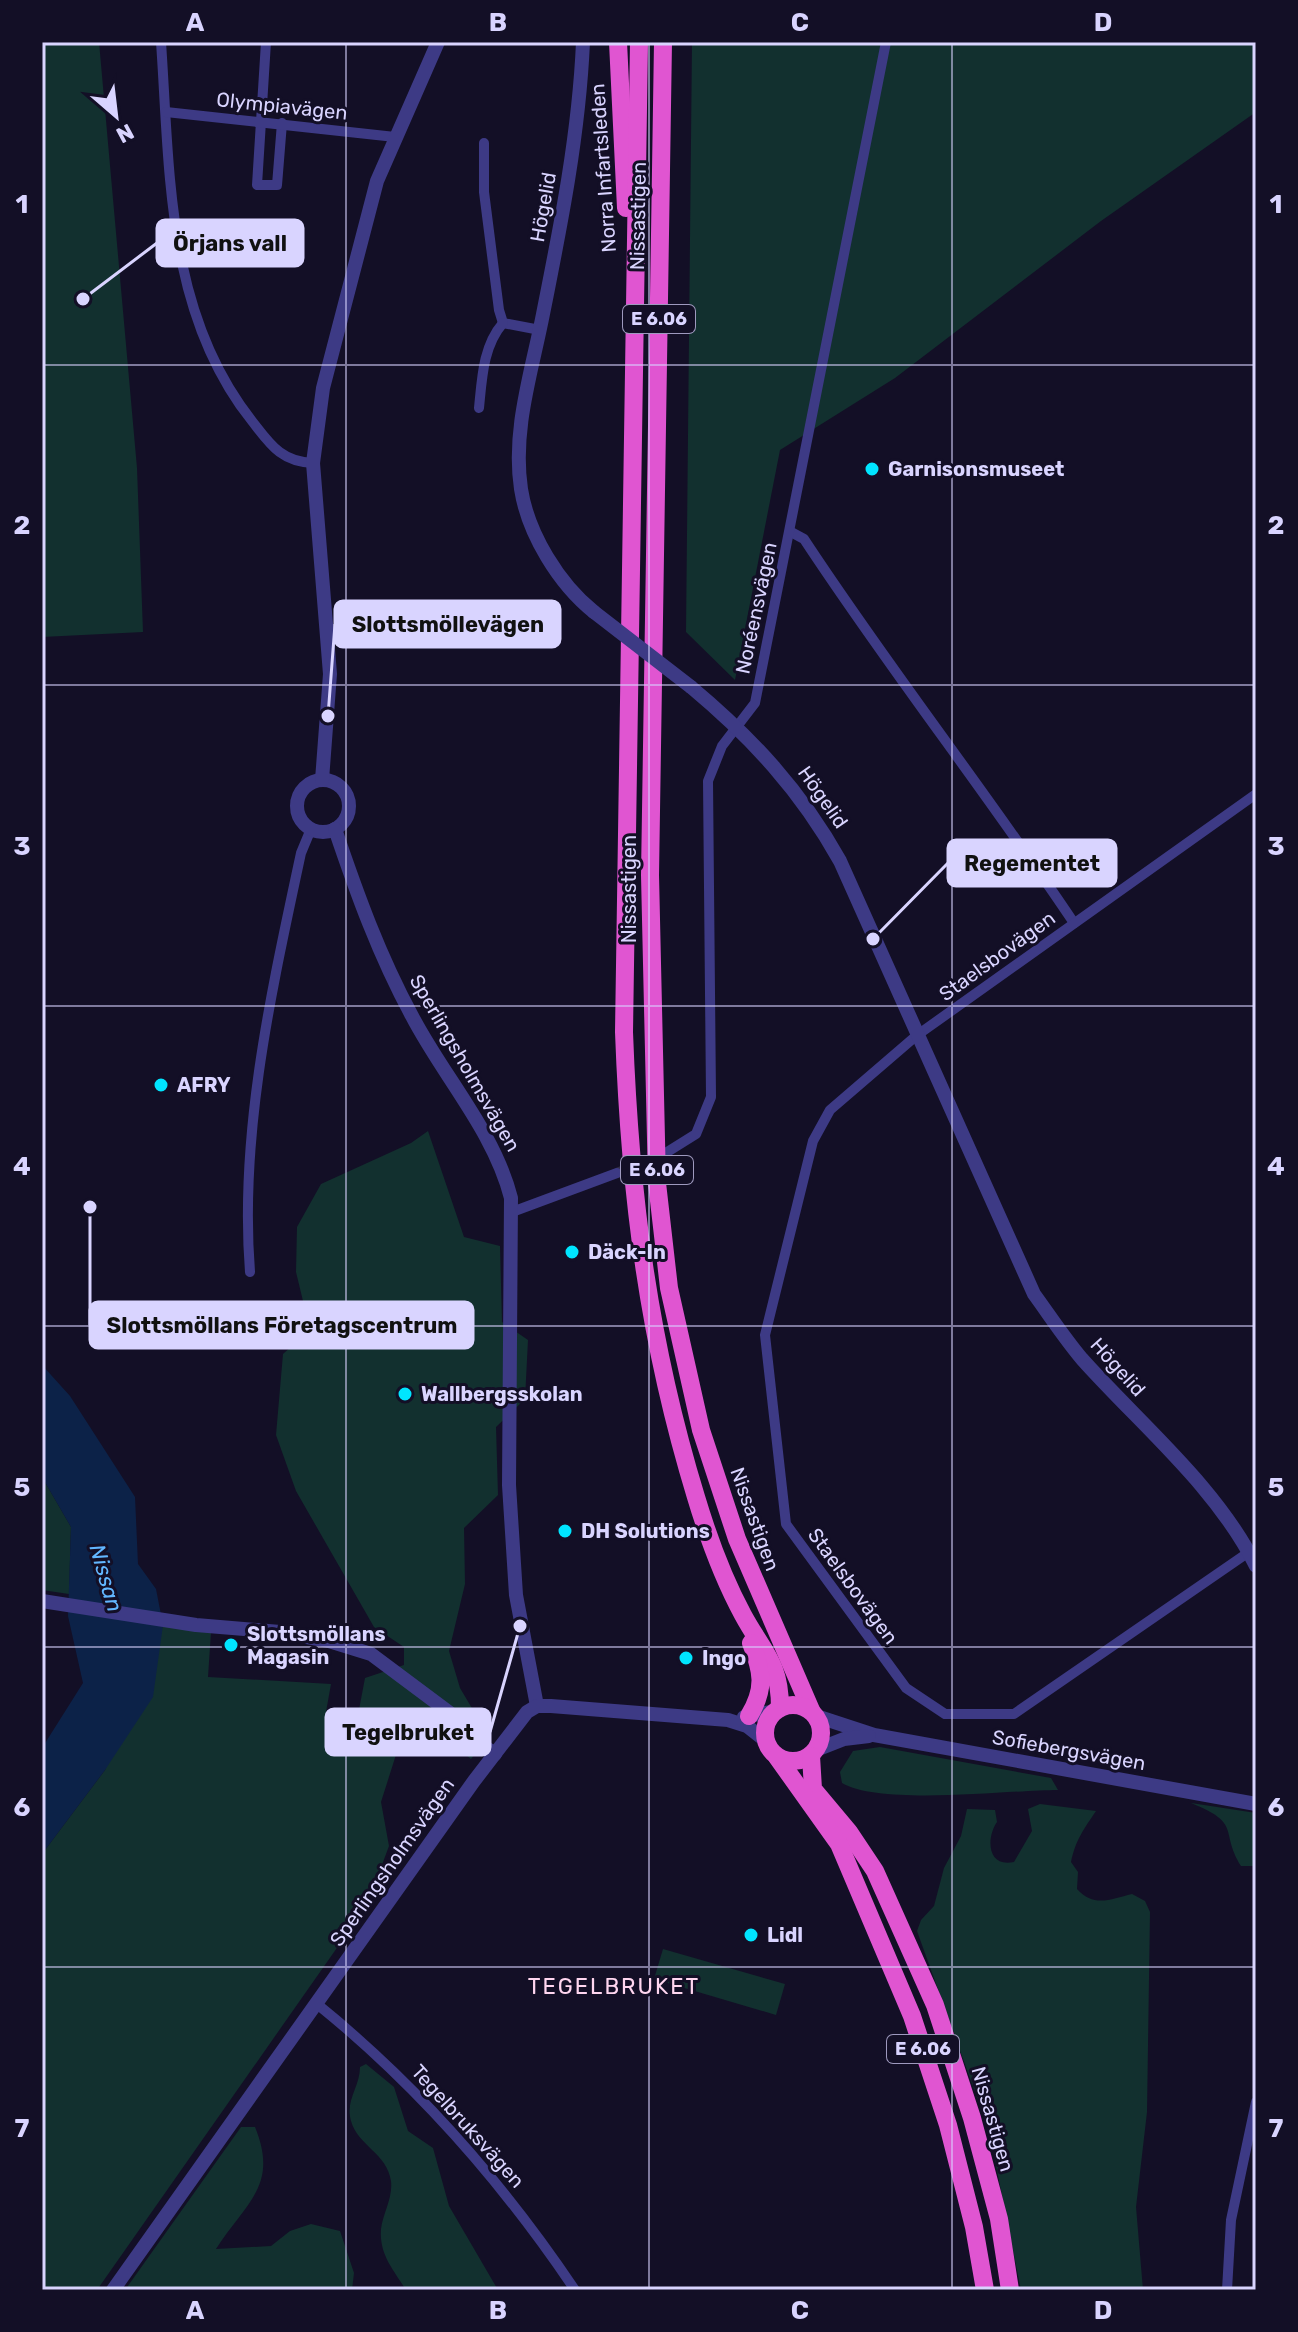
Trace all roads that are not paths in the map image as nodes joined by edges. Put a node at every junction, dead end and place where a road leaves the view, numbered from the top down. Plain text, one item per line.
1 (161, 42) edge
2 (266, 42) edge
3 (438, 42) edge
4 (583, 42) edge
5 (618, 42) edge
6 (639, 42) edge
7 (663, 42) edge
8 (886, 42) edge
9 (166, 112) junction
10 (261, 121) junction
11 (282, 123) junction
12 (395, 137) junction
13 (484, 143) dead end
14 (635, 290) junction
15 (503, 323) junction
16 (540, 330) junction
17 (479, 408) dead end
18 (313, 463) junction
19 (791, 532) junction
20 (739, 726) junction
21 (322, 780) junction
22 (1256, 794) edge
23 (311, 829) junction
24 (335, 829) junction
25 (1074, 923) junction
26 (916, 1036) junction
27 (664, 1154) tunnel mouth
28 (617, 1173) tunnel mouth
29 (512, 1212) junction
30 (250, 1272) dead end
31 (1249, 1552) junction
32 (1256, 1566) edge
33 (43, 1602) edge
34 (743, 1617) junction
35 (537, 1706) junction
36 (777, 1710) junction
37 (814, 1713) junction
38 (749, 1716) junction
39 (728, 1720) junction
40 (874, 1735) junction
41 (766, 1741) junction
42 (814, 1753) junction
43 (495, 1754) junction
44 (777, 1757) junction
45 (1256, 1804) edge
46 (317, 2004) junction
47 (1256, 2102) edge
48 (113, 2290) edge
49 (575, 2290) edge
50 (985, 2290) edge
51 (1010, 2290) edge
52 (1227, 2290) edge

1 - 9 street
2 - 10 street
3 - 12 street
4 - 16 street, Högelid
5 - 14 highway, Norra Infartsleden / E 6.06
6 - 14 highway, E 6.06
7 - 37 highway, Nissastigen / E 6.06
8 - 19 street, Noréensvägen
9 - 10 street, Olympiavägen
9 - 18 street
10 - 11 street, Olympiavägen
10 - 11 street
11 - 12 street, Olympiavägen
12 - 18 street
13 - 15 street
14 - 34 highway, Nissastigen / E 6.06
15 - 16 street
15 - 17 street
16 - 20 street, Högelid, bridge
18 - 21 street
19 - 20 street, Noréensvägen
19 - 25 street
20 - 26 street, Högelid
20 - 27 street, Noréensvägen
21 - 23 street
21 - 24 street
22 - 25 street, Staelsbovägen
23 - 24 street
23 - 30 street
24 - 29 street, Sperlingsholmsvägen
25 - 26 street, Staelsbovägen
26 - 31 street, Högelid
26 - 31 street, Staelsbovägen
28 - 29 street
29 - 35 street, Sperlingsholmsvägen
31 - 32 street, Högelid
33 - 43 street
34 - 36 highway, Nissastigen / E 6.06
34 - 38 highway, E 6.06
35 - 39 street
35 - 43 street, Sperlingsholmsvägen
36 - 37 highway
36 - 38 street
36 - 41 highway, E 6.06
37 - 40 street, Sofiebergsvägen
37 - 42 highway, E 6.06
38 - 39 street
39 - 41 street
40 - 42 street, Sofiebergsvägen
40 - 45 street, Sofiebergsvägen
41 - 44 highway, E 6.06
42 - 44 highway
42 - 51 highway, Nissastigen / E 6.06
43 - 46 street, Sperlingsholmsvägen
44 - 50 highway, E 6.06
46 - 48 street, Sperlingsholmsvägen
46 - 49 street, Tegelbruksvägen
47 - 52 street

